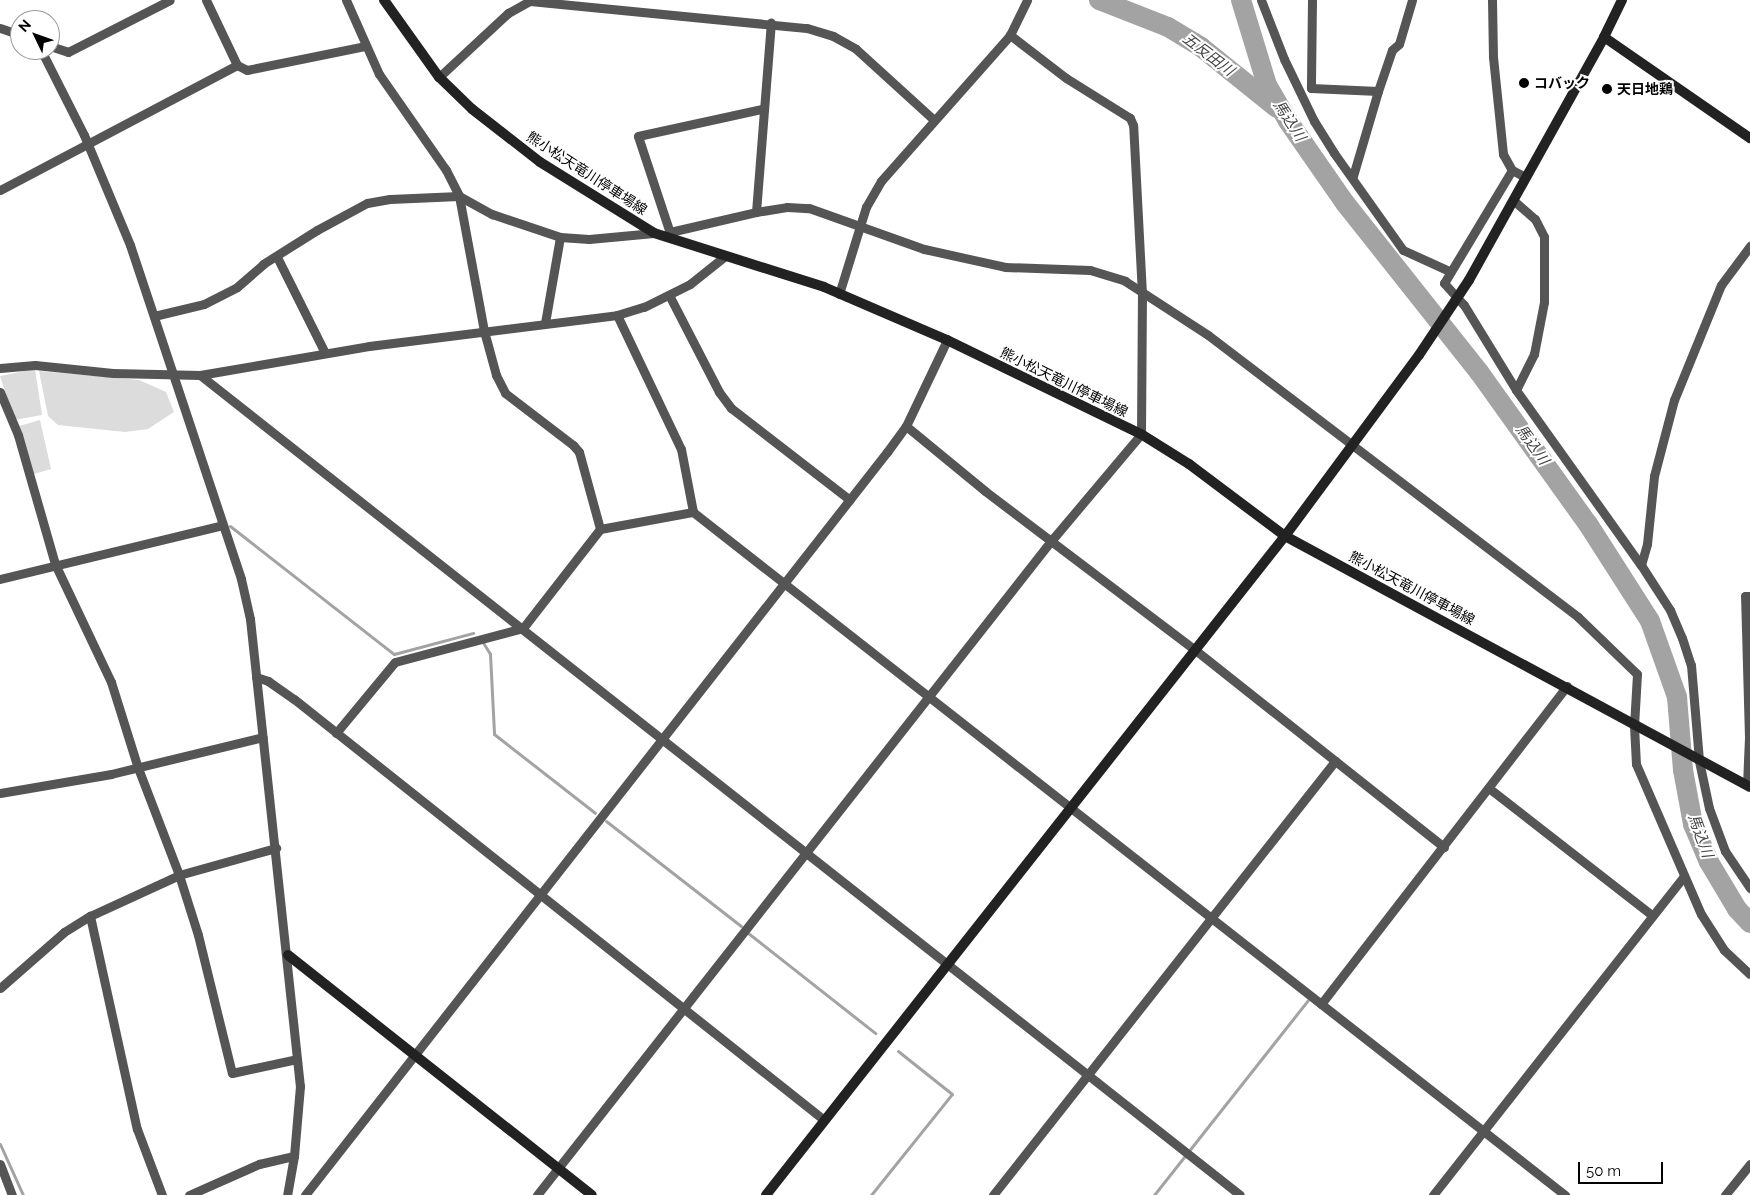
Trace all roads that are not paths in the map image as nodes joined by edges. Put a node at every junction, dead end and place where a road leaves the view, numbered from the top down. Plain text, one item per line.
1 (170, 0) edge
2 (206, 0) edge
3 (346, 0) edge
4 (384, 0) edge
5 (1027, 0) edge
6 (1261, 0) edge
7 (1312, 0) edge
8 (1412, 0) edge
9 (1492, 0) edge
10 (1622, 0) edge
11 (771, 23) junction
12 (1010, 35) junction
13 (1604, 37) junction
14 (365, 46) junction
15 (60, 49) edge
16 (46, 60) edge
17 (237, 65) junction
18 (439, 77) junction
19 (1378, 91) junction
20 (762, 109) junction
21 (934, 119) junction
22 (1750, 138) edge
23 (88, 145) junction
24 (1512, 170) junction
25 (1353, 176) junction
26 (1525, 177) junction
27 (0, 190) edge
28 (459, 196) junction
29 (1513, 200) junction
30 (756, 212) junction
31 (859, 226) junction
32 (654, 233) junction
33 (671, 235) junction
34 (560, 237) junction
35 (1750, 246) edge
36 (725, 256) junction
37 (277, 257) junction
38 (1449, 271) junction
39 (839, 294) junction
40 (1142, 294) junction
41 (669, 295) junction
42 (617, 315) junction
43 (154, 316) junction
44 (545, 323) junction
45 (484, 331) junction
46 (947, 340) junction
47 (325, 354) junction
48 (0, 368) edge
49 (200, 375) junction
50 (173, 376) junction
51 (1516, 390) junction
52 (0, 392) edge
53 (906, 426) junction
54 (1141, 434) junction
55 (1353, 448) junction
56 (850, 500) junction
57 (693, 512) junction
58 (223, 525) junction
59 (600, 529) junction
60 (1285, 536) junction
61 (1051, 541) junction
62 (55, 564) junction
63 (1641, 565) junction
64 (0, 579) edge
65 (785, 583) junction
66 (1750, 596) edge
67 (524, 628) junction
68 (1194, 649) junction
69 (256, 677) junction
70 (1567, 686) junction
71 (1749, 695) edge
72 (928, 696) junction
73 (1636, 728) junction
74 (336, 733) junction
75 (263, 736) junction
76 (662, 740) junction
77 (1696, 759) junction
78 (1335, 761) junction
79 (138, 768) junction
80 (1748, 786) edge
81 (1490, 789) junction
82 (0, 793) edge
83 (1071, 806) junction
84 (1444, 847) junction
85 (276, 848) junction
86 (805, 853) junction
87 (179, 875) junction
88 (1684, 876) junction
89 (1750, 888) edge
90 (540, 895) junction
91 (1652, 915) junction
92 (90, 916) junction
93 (1211, 918) junction
94 (288, 955) junction
95 (947, 965) junction
96 (1750, 974) edge
97 (0, 988) edge
98 (1321, 1004) junction
99 (683, 1009) junction
100 (414, 1056) junction
101 (297, 1058) junction
102 (1088, 1074) junction
103 (824, 1120) junction
104 (1483, 1131) junction
105 (294, 1156) junction
106 (0, 1164) edge
107 (1750, 1164) edge
108 (558, 1168) junction
109 (12, 1195) edge
110 (162, 1195) edge
111 (189, 1195) edge
112 (287, 1195) edge
113 (305, 1195) edge
114 (537, 1195) edge
115 (592, 1195) edge
116 (766, 1195) edge
117 (993, 1195) edge
118 (1240, 1195) edge
119 (1433, 1195) edge
120 (1564, 1195) edge
121 (1725, 1195) edge

1 - 15 street
2 - 17 street
3 - 14 street
4 - 18 street, 熊小松天竜川停車場線
5 - 12 street
6 - 25 street
7 - 19 street
8 - 19 street
9 - 24 street
10 - 13 street
11 - 18 street
11 - 20 street
11 - 21 street
12 - 21 street
12 - 40 street
13 - 22 street
13 - 26 street
14 - 17 street
14 - 28 street
16 - 23 street
17 - 23 street
18 - 32 street, 熊小松天竜川停車場線
19 - 25 street
20 - 30 street
20 - 33 street
21 - 31 street
23 - 27 street
23 - 43 street
24 - 26 street
24 - 38 street
25 - 38 street
26 - 29 street
28 - 34 street
28 - 37 street
28 - 45 street
29 - 51 street
29 - 55 street, bridge
30 - 31 street
30 - 33 street
31 - 39 street
31 - 40 street
32 - 33 street, 熊小松天竜川停車場線
32 - 34 street
33 - 36 street, 熊小松天竜川停車場線
34 - 44 street
35 - 63 street
36 - 39 street, 熊小松天竜川停車場線
36 - 41 street
37 - 43 street
37 - 47 street
38 - 51 street
39 - 46 street, 熊小松天竜川停車場線
40 - 54 street
40 - 55 street
41 - 42 street
41 - 56 street
42 - 44 street
42 - 57 street
43 - 50 street
44 - 45 street
45 - 47 street
45 - 59 street
46 - 53 street
46 - 54 street, 熊小松天竜川停車場線
47 - 49 street
48 - 50 street
49 - 50 street
49 - 67 street
50 - 58 street
51 - 63 street
52 - 62 street
53 - 56 street
53 - 61 street
54 - 60 street, 熊小松天竜川停車場線
54 - 61 street
55 - 60 street
55 - 73 street
56 - 65 street
57 - 59 street
57 - 65 street
58 - 62 street
58 - 69 street
59 - 67 street
60 - 68 street
60 - 70 street, 熊小松天竜川停車場線
61 - 68 street
61 - 72 street
62 - 64 street
62 - 79 street
63 - 77 street
65 - 72 street
65 - 76 street
66 - 71 street
67 - 74 street
67 - 76 street
68 - 78 street
68 - 83 street
69 - 74 street
69 - 75 street
70 - 73 street, 熊小松天竜川停車場線
70 - 81 street
71 - 80 street
72 - 83 street
72 - 86 street
73 - 77 street, 熊小松天竜川停車場線
73 - 88 street
74 - 90 street
75 - 79 street
75 - 85 street
76 - 86 street
76 - 90 street
77 - 80 street, 熊小松天竜川停車場線
77 - 89 street
78 - 84 street
78 - 93 street
79 - 82 street
79 - 87 street
81 - 84 street
81 - 91 street
83 - 93 street
83 - 95 street
84 - 98 street
85 - 87 street
85 - 94 street
86 - 95 street
86 - 99 street
87 - 92 street
87 - 101 street
88 - 91 street
88 - 96 street
90 - 99 street
90 - 100 street
91 - 104 street
92 - 97 street
92 - 110 street
93 - 98 street
93 - 102 street
94 - 100 street
94 - 101 street
95 - 102 street
95 - 103 street
98 - 104 street
99 - 103 street
99 - 108 street
100 - 108 street
100 - 113 street
101 - 105 street
102 - 117 street
102 - 118 street
103 - 116 street
104 - 119 street
104 - 120 street
105 - 111 street
105 - 112 street
106 - 109 street
107 - 121 street
108 - 114 street
108 - 115 street

